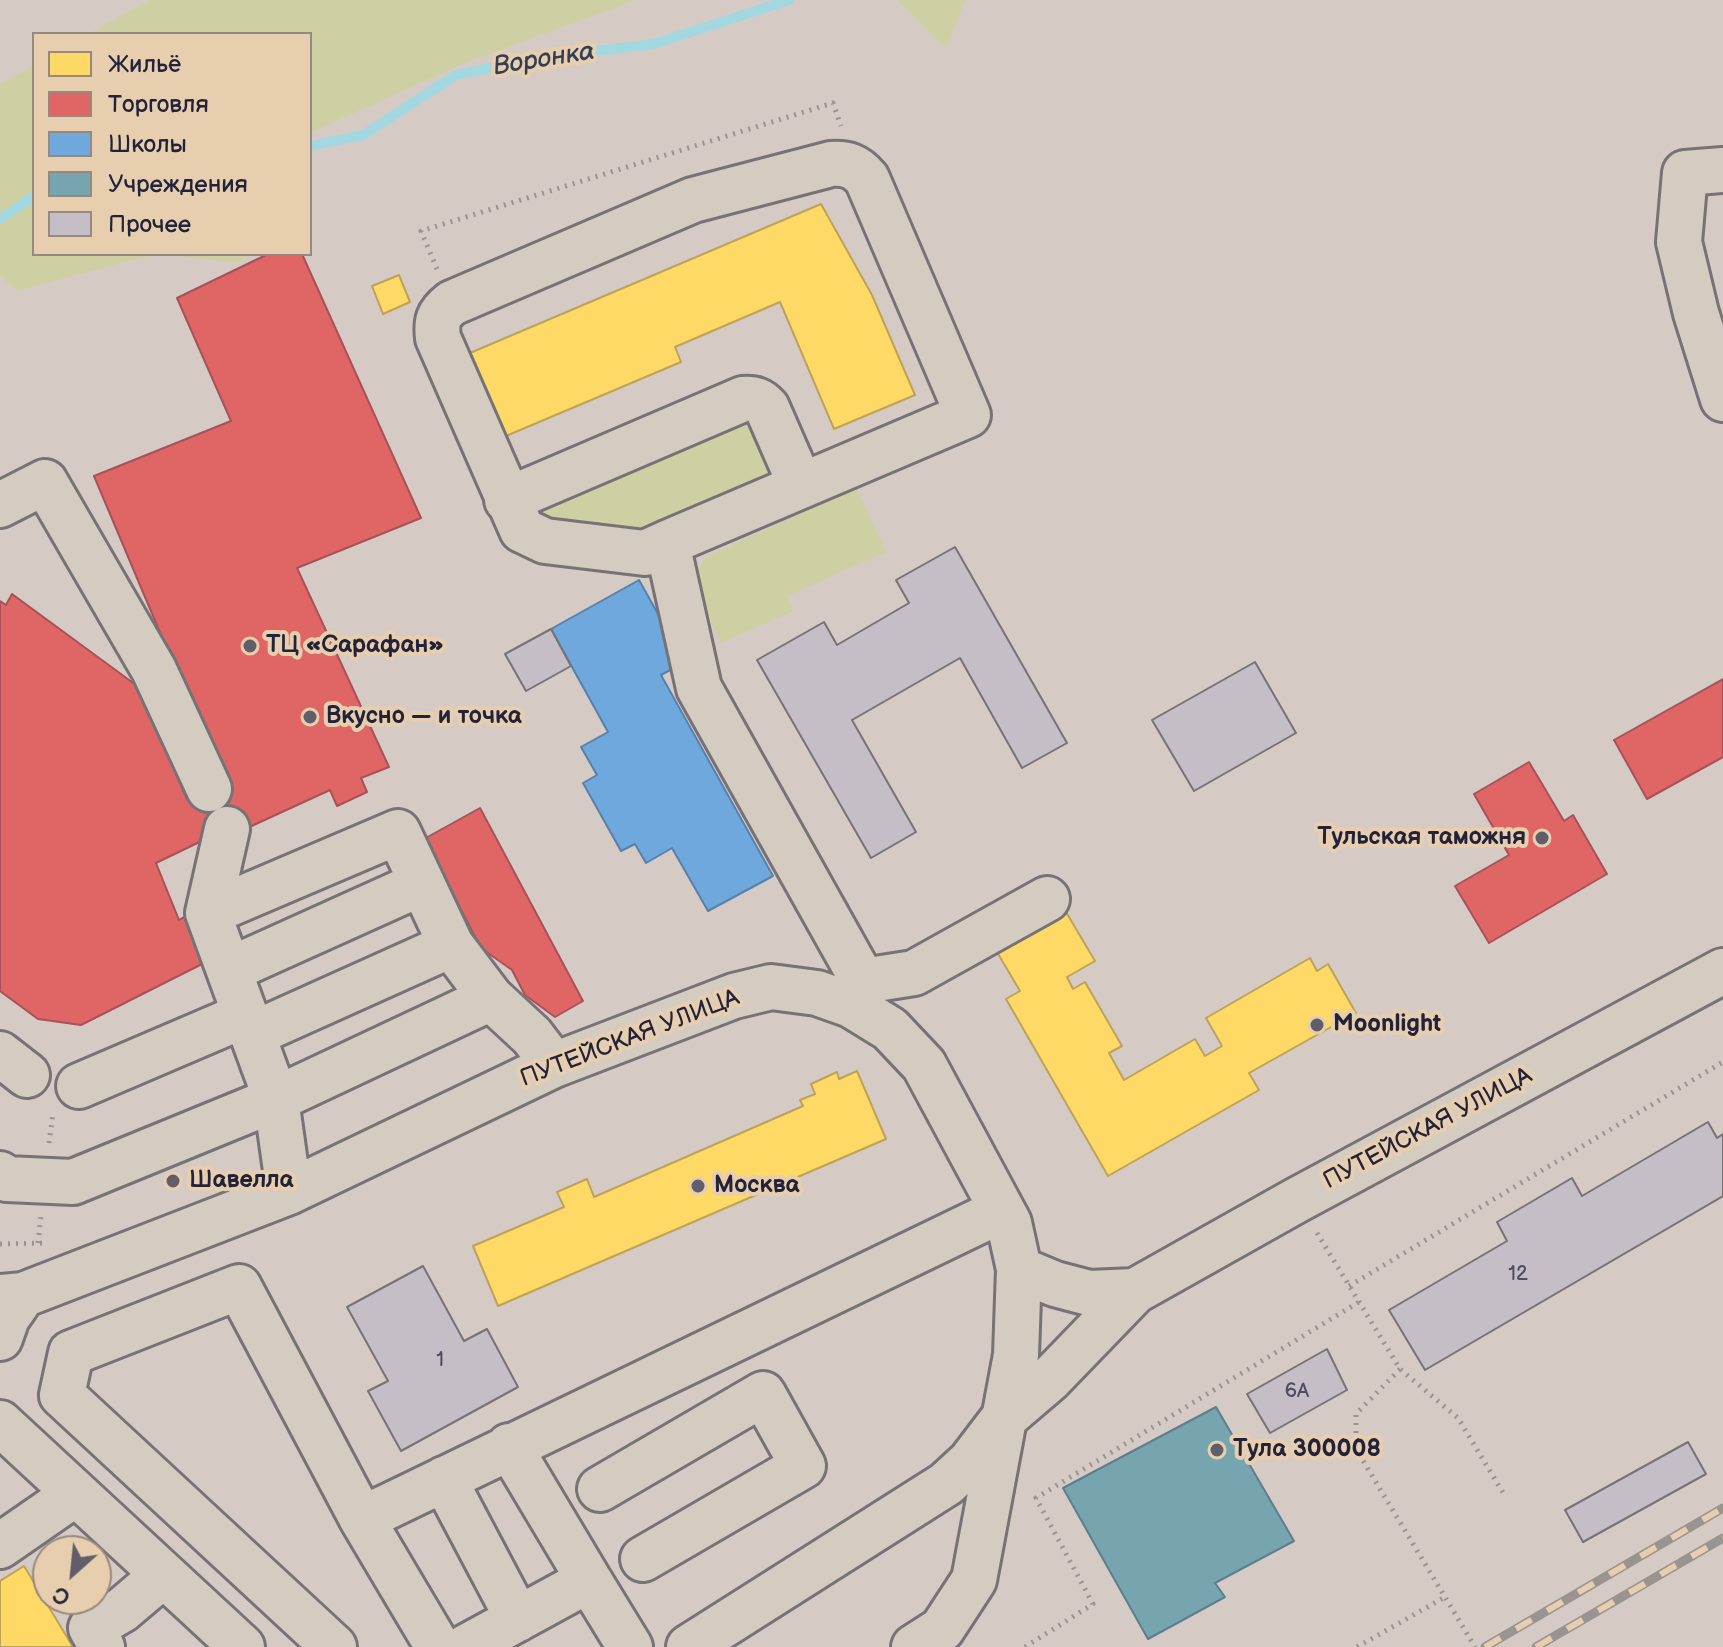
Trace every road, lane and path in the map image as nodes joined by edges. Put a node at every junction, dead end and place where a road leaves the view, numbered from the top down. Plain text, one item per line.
1 (845, 163) junction
2 (1723, 170) edge
3 (452, 303) junction
4 (1723, 399) edge
5 (801, 486) junction
6 (507, 500) junction
7 (0, 505) edge
8 (667, 543) junction
9 (209, 789) dead end
10 (227, 829) dead end
11 (422, 883) junction
12 (1047, 899) dead end
13 (208, 913) junction
14 (451, 945) junction
15 (229, 970) junction
16 (1723, 971) edge
17 (857, 993) junction
18 (491, 998) junction
19 (249, 1024) junction
20 (1723, 1062) edge
21 (554, 1065) junction
22 (79, 1086) dead end
23 (276, 1099) junction
24 (0, 1174) edge
25 (289, 1192) junction
26 (1297, 1200) junction
27 (1002, 1210) junction
28 (1019, 1269) junction
29 (1349, 1286) junction
30 (1135, 1291) junction
31 (12, 1296) edge
32 (1359, 1302) junction
33 (0, 1338) edge
34 (684, 1362) junction
35 (1400, 1369) junction
36 (716, 1420) junction
37 (1002, 1420) junction
38 (0, 1423) edge
39 (509, 1446) junction
40 (444, 1479) junction
41 (600, 1489) dead end
42 (75, 1494) junction
43 (1505, 1496) dead end
44 (362, 1519) junction
45 (0, 1546) edge
46 (643, 1559) dead end
47 (162, 1576) junction
48 (589, 1580) junction
49 (1445, 1597) junction
50 (518, 1619) junction
51 (102, 1647) edge
52 (242, 1647) edge
53 (334, 1647) edge
54 (438, 1647) edge
55 (466, 1647) edge
56 (630, 1647) edge
57 (689, 1647) edge
58 (914, 1647) edge
59 (1025, 1647) edge
60 (1357, 1647) edge
61 (1475, 1647) edge

1 - 3 street
1 - 3 path
1 - 5 street
2 - 4 street
3 - 6 street
5 - 6 street
5 - 8 street
6 - 8 street
7 - 9 street
8 - 17 street
10 - 13 street
11 - 13 street
11 - 14 street
11 - 15 street
12 - 17 street
13 - 15 street
14 - 18 street
14 - 19 street
15 - 19 street
16 - 26 street, ПУТЕЙСКАЯ УЛИЦА
17 - 21 street, ПУТЕЙСКАЯ УЛИЦА
17 - 27 street, ПУТЕЙСКАЯ УЛИЦА
18 - 21 street
18 - 23 street
19 - 22 street
19 - 23 street
20 - 29 path
21 - 25 street, ПУТЕЙСКАЯ УЛИЦА
23 - 24 street
23 - 25 street
25 - 31 street, ПУТЕЙСКАЯ УЛИЦА
26 - 29 path
26 - 30 street, ПУТЕЙСКАЯ УЛИЦА
27 - 28 street, ПУТЕЙСКАЯ УЛИЦА
27 - 34 street
28 - 30 street
28 - 37 street, ПУТЕЙСКАЯ УЛИЦА
29 - 32 path
30 - 37 street
31 - 33 street
32 - 35 path
32 - 59 path
34 - 36 street
34 - 39 street
35 - 43 path
35 - 49 path
36 - 41 street
36 - 46 street
37 - 57 street
37 - 58 street, ПУТЕЙСКАЯ УЛИЦА
38 - 42 street
39 - 40 street
39 - 48 street
40 - 44 street
40 - 50 street
42 - 45 street
42 - 47 street
44 - 53 street
44 - 54 street
47 - 51 street
47 - 52 street
48 - 50 street
48 - 56 street
49 - 60 path
49 - 61 path
50 - 55 street

